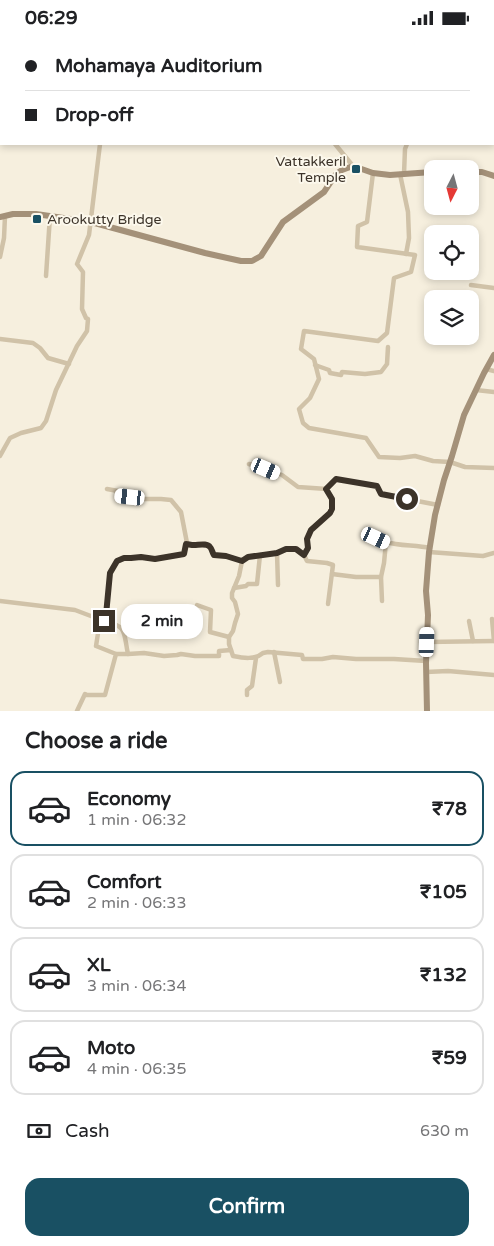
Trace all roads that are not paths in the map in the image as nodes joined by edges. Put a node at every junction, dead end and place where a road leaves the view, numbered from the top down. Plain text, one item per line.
1 (100, 145) edge
2 (336, 145) edge
3 (406, 145) edge
4 (353, 166) junction
5 (479, 172) edge
6 (373, 173) junction
7 (424, 173) edge
8 (402, 174) junction
9 (494, 175) edge
10 (50, 216) junction
11 (2, 217) edge
12 (91, 222) junction
13 (406, 254) junction
14 (0, 257) edge
15 (46, 276) dead end
16 (471, 285) dead end
17 (494, 288) edge
18 (0, 339) edge
19 (388, 347) dead end
20 (494, 355) edge
21 (68, 364) junction
22 (315, 365) junction
23 (486, 369) junction
24 (494, 371) edge
25 (476, 390) junction
26 (494, 392) edge
27 (0, 456) edge
28 (450, 462) junction
29 (249, 464) dead end
30 (494, 468) edge
31 (107, 489) dead end
32 (326, 489) junction
33 (438, 505) junction
34 (374, 537) dead end
35 (386, 542) junction
36 (187, 543) junction
37 (430, 550) junction
38 (277, 553) junction
39 (494, 553) edge
40 (260, 555) junction
41 (304, 555) junction
42 (242, 561) junction
43 (332, 574) junction
44 (381, 577) junction
45 (278, 585) dead end
46 (234, 588) junction
47 (0, 601) edge
48 (382, 601) dead end
49 (328, 604) dead end
50 (197, 605) dead end
51 (492, 619) dead end
52 (104, 621) junction
53 (469, 621) dead end
54 (229, 637) junction
55 (473, 641) junction
56 (494, 641) edge
57 (427, 642) junction
58 (231, 650) junction
59 (274, 652) junction
60 (116, 654) junction
61 (128, 654) junction
62 (256, 657) junction
63 (426, 661) junction
64 (426, 672) junction
65 (494, 675) edge
66 (280, 682) dead end
67 (247, 695) dead end
68 (77, 711) edge
69 (427, 711) edge

1 - 12 street
2 - 4 street
3 - 8 street
4 - 6 main road
4 - 12 main road
5 - 9 main road
6 - 8 main road
6 - 13 street
7 - 8 main road
8 - 13 street
10 - 11 main road
10 - 12 main road
10 - 15 street
11 - 14 street
12 - 21 street
13 - 22 street
16 - 17 street
18 - 21 street
19 - 22 street
20 - 23 main road
21 - 27 street
22 - 28 street
23 - 24 street
23 - 25 main road
25 - 26 street
25 - 28 main road
28 - 30 street
28 - 33 main road
29 - 32 street
31 - 36 street
32 - 33 street
32 - 41 street
33 - 37 main road
34 - 35 street
35 - 37 street
35 - 44 street
36 - 42 street
36 - 52 street
37 - 39 street
37 - 57 main road
38 - 40 street
38 - 41 street
38 - 45 street
40 - 42 street
40 - 46 street
41 - 43 street
42 - 46 street
43 - 44 street
43 - 49 street
44 - 48 street
46 - 54 street
47 - 52 street
50 - 54 street
51 - 56 street
52 - 60 street
52 - 61 street
53 - 55 street
54 - 58 street
55 - 56 street
55 - 57 street
57 - 63 main road
58 - 61 street
58 - 62 street
59 - 62 street
59 - 63 street
59 - 66 street
60 - 61 street
60 - 68 street
62 - 67 street
63 - 64 main road
64 - 65 street
64 - 69 main road

